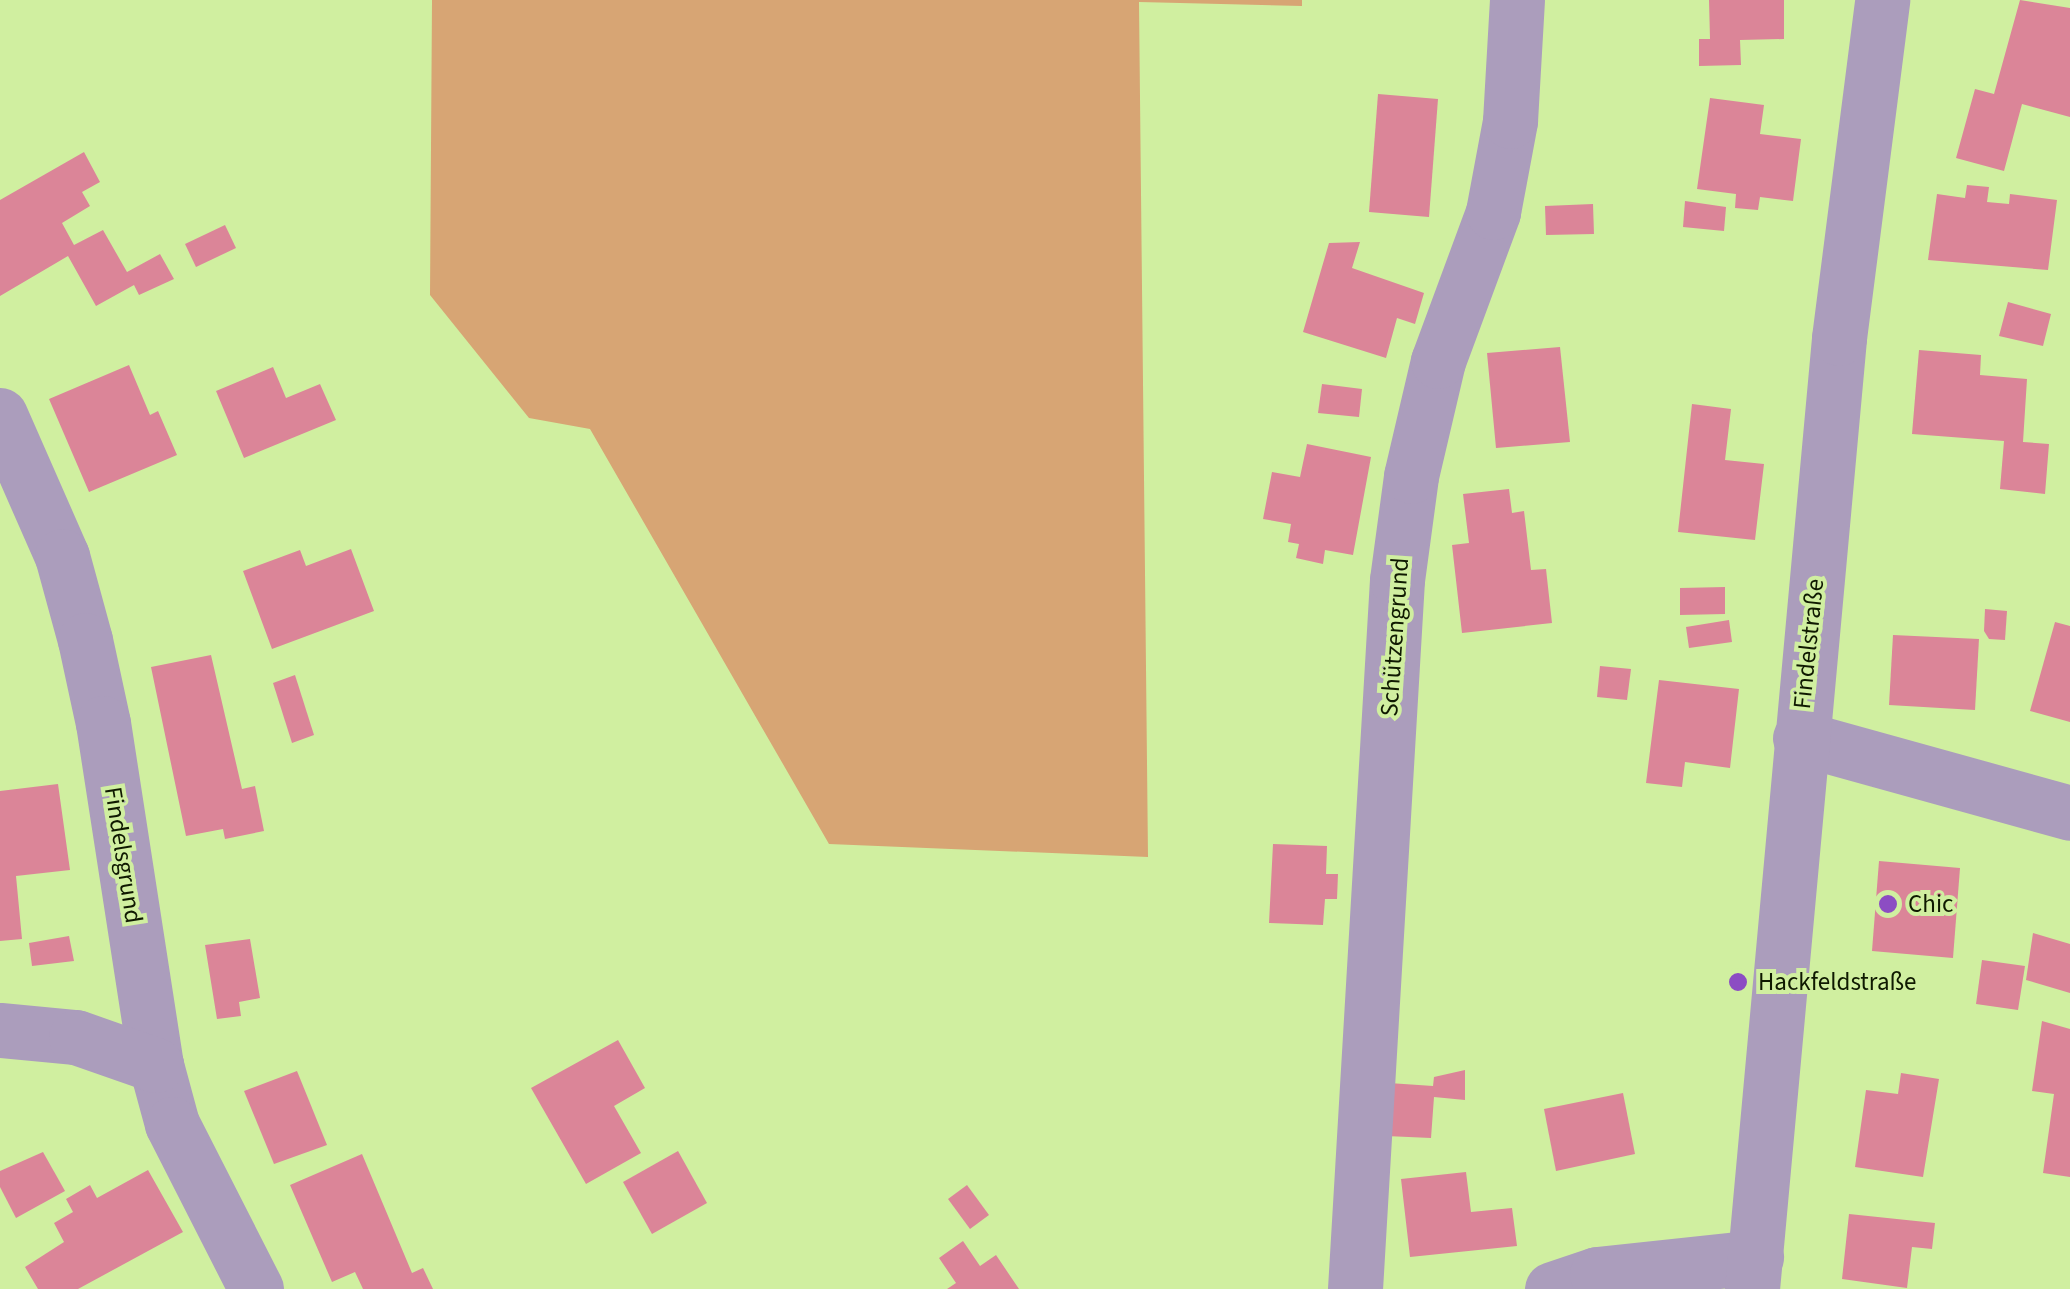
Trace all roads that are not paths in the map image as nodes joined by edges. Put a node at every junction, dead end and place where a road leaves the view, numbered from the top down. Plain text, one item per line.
1 (1518, 0) edge
2 (1882, 0) edge
3 (0, 415) edge
4 (1800, 738) junction
5 (2070, 814) edge
6 (0, 1030) edge
7 (156, 1065) junction
8 (1754, 1273) edge
9 (256, 1289) edge
10 (1356, 1289) edge
11 (1552, 1289) edge

1 - 10 street, Schützengrund
2 - 4 street, Findelstraße
3 - 7 street, Findelsgrund
4 - 5 street
4 - 8 street, Findelstraße
6 - 7 street
7 - 9 street, Findelsgrund
8 - 11 street

